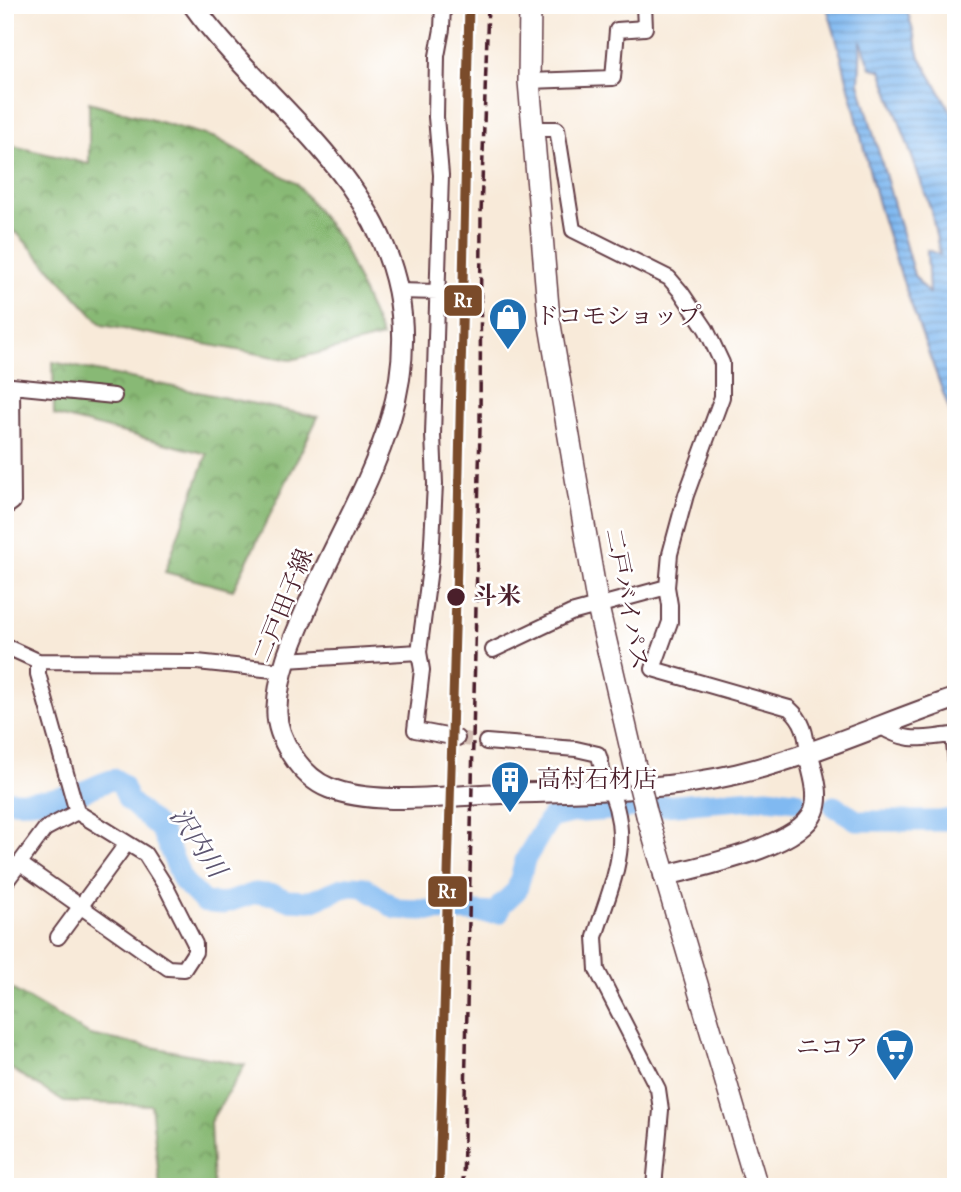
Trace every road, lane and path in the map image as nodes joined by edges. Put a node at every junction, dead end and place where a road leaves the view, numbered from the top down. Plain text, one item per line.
1 (193, 5) edge
2 (443, 5) edge
3 (530, 5) edge
4 (644, 5) edge
5 (529, 81) junction
6 (534, 129) junction
7 (398, 292) junction
8 (438, 292) junction
9 (114, 396) dead end
10 (5, 508) edge
11 (667, 587) junction
12 (598, 607) junction
13 (5, 646) edge
14 (493, 650) dead end
15 (419, 652) junction
16 (38, 661) junction
17 (285, 665) junction
18 (956, 698) edge
19 (880, 726) junction
20 (457, 738) tunnel mouth
21 (486, 742) tunnel mouth
22 (808, 753) junction
23 (956, 763) edge
24 (612, 790) junction
25 (77, 811) junction
26 (127, 843) junction
27 (19, 863) junction
28 (664, 876) junction
29 (5, 883) edge
30 (81, 905) junction
31 (58, 937) dead end
32 (654, 1187) edge
33 (757, 1187) edge

1 - 7 main road, 二戸田子線
2 - 8 street
3 - 5 highway, 二戸バイパス
4 - 5 street
5 - 6 highway, 二戸バイパス
6 - 11 street
6 - 12 highway, 二戸バイパス
7 - 8 street
7 - 17 main road, 二戸田子線
8 - 15 street
9 - 10 street
11 - 12 street
11 - 22 street
12 - 14 street
12 - 28 highway, 二戸バイパス, bridge
13 - 16 street
15 - 17 street
15 - 20 street
16 - 17 street
16 - 25 street
17 - 24 main road, 二戸田子線
18 - 19 main road, 二戸田子線
19 - 22 main road, 二戸田子線
19 - 23 street
21 - 24 street
22 - 24 main road, 二戸田子線
22 - 28 main road
24 - 32 street
25 - 26 street
25 - 27 street
26 - 30 street
26 - 30 street
27 - 29 street
27 - 30 street
28 - 33 highway, 二戸バイパス
30 - 31 street

